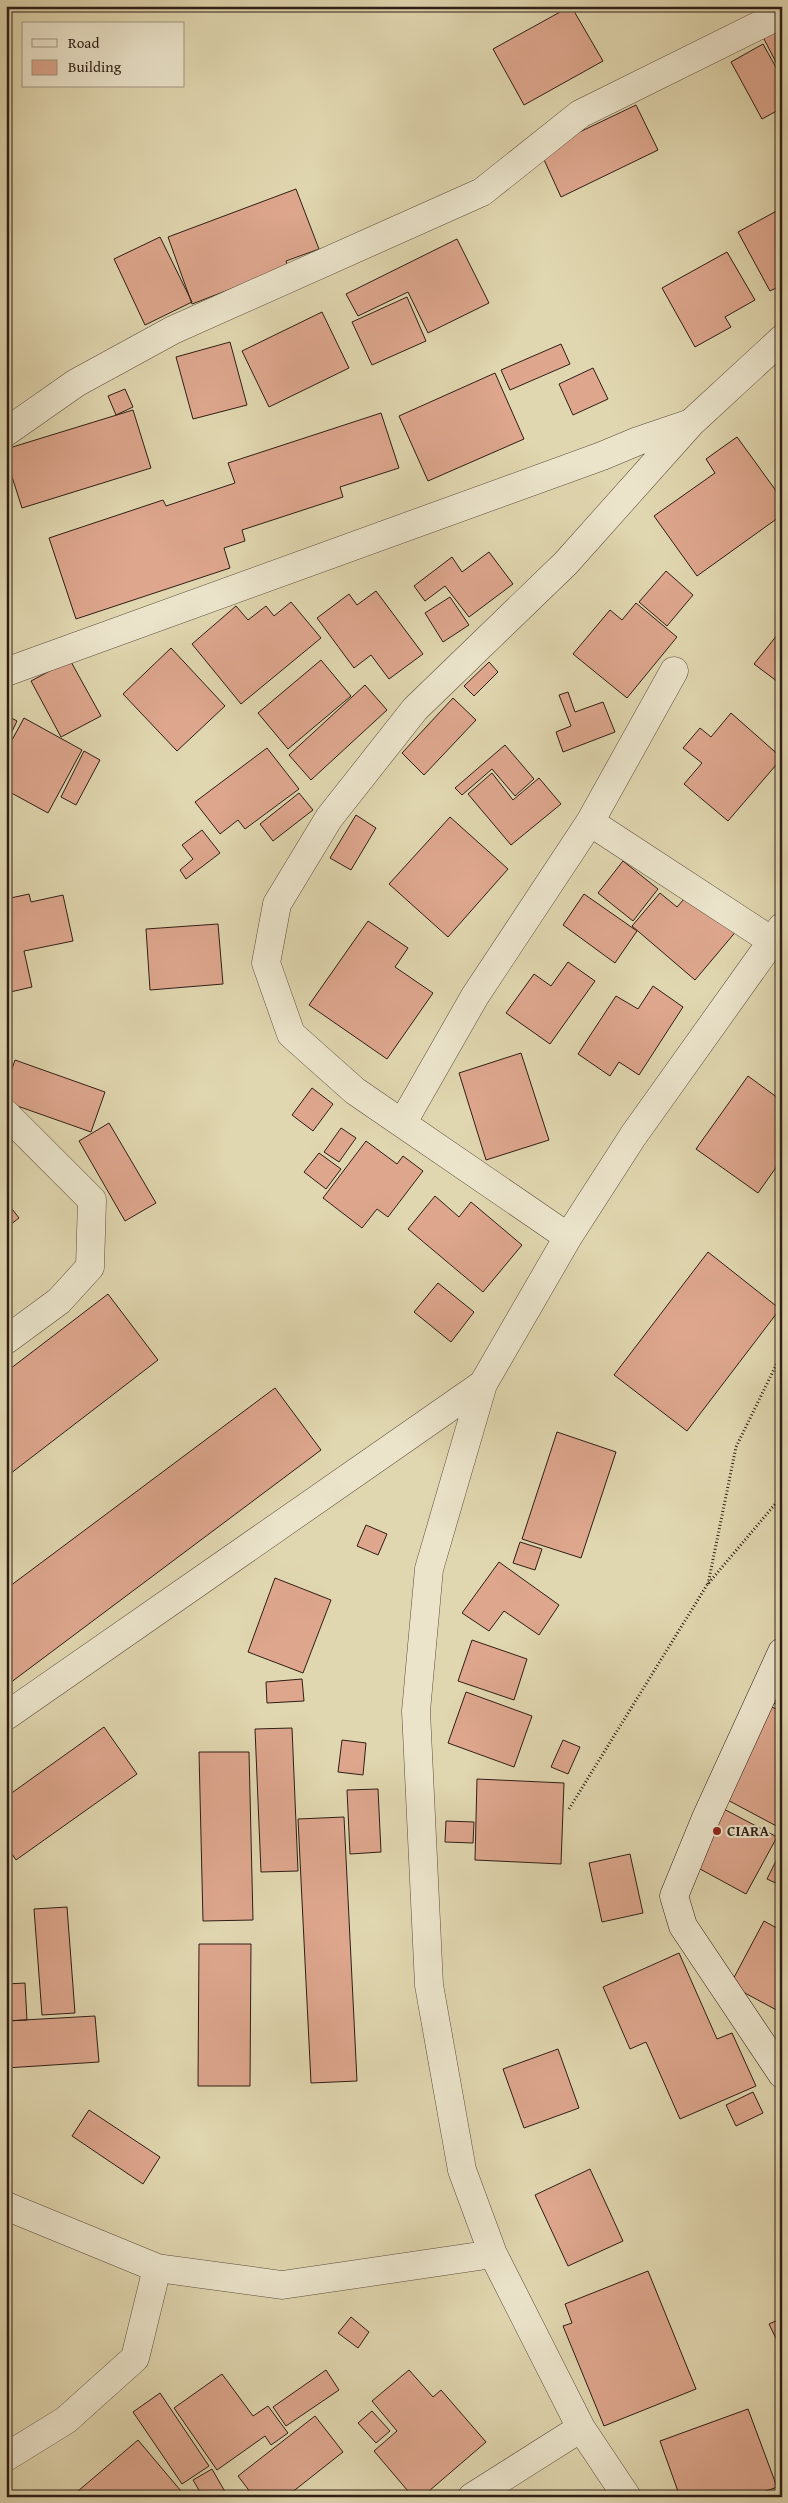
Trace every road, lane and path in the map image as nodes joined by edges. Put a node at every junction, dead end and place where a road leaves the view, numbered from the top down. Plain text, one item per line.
1 (782, 14) edge
2 (782, 339) edge
3 (691, 423) junction
4 (6, 432) edge
5 (674, 671) dead end
6 (6, 672) edge
7 (590, 822) junction
8 (777, 934) edge
9 (6, 1114) edge
10 (403, 1122) junction
11 (568, 1237) junction
12 (6, 1340) edge
13 (782, 1353) edge
14 (483, 1384) junction
15 (782, 1496) edge
16 (707, 1585) junction
17 (782, 1652) edge
18 (6, 1716) edge
19 (569, 1808) dead end
20 (782, 2074) edge
21 (6, 2206) edge
22 (492, 2254) junction
23 (157, 2268) junction
24 (580, 2428) junction
25 (6, 2457) edge
26 (472, 2497) edge
27 (627, 2497) edge

1 - 4 street
2 - 3 street
3 - 6 street
3 - 10 street
5 - 7 street
7 - 8 street
7 - 10 street
8 - 11 street
9 - 12 street
10 - 11 street
11 - 14 street
13 - 16 path
14 - 18 street
14 - 22 street
15 - 16 path
16 - 19 path
17 - 20 street
21 - 23 street
22 - 23 street
22 - 24 street
23 - 25 street
24 - 26 street
24 - 27 street

